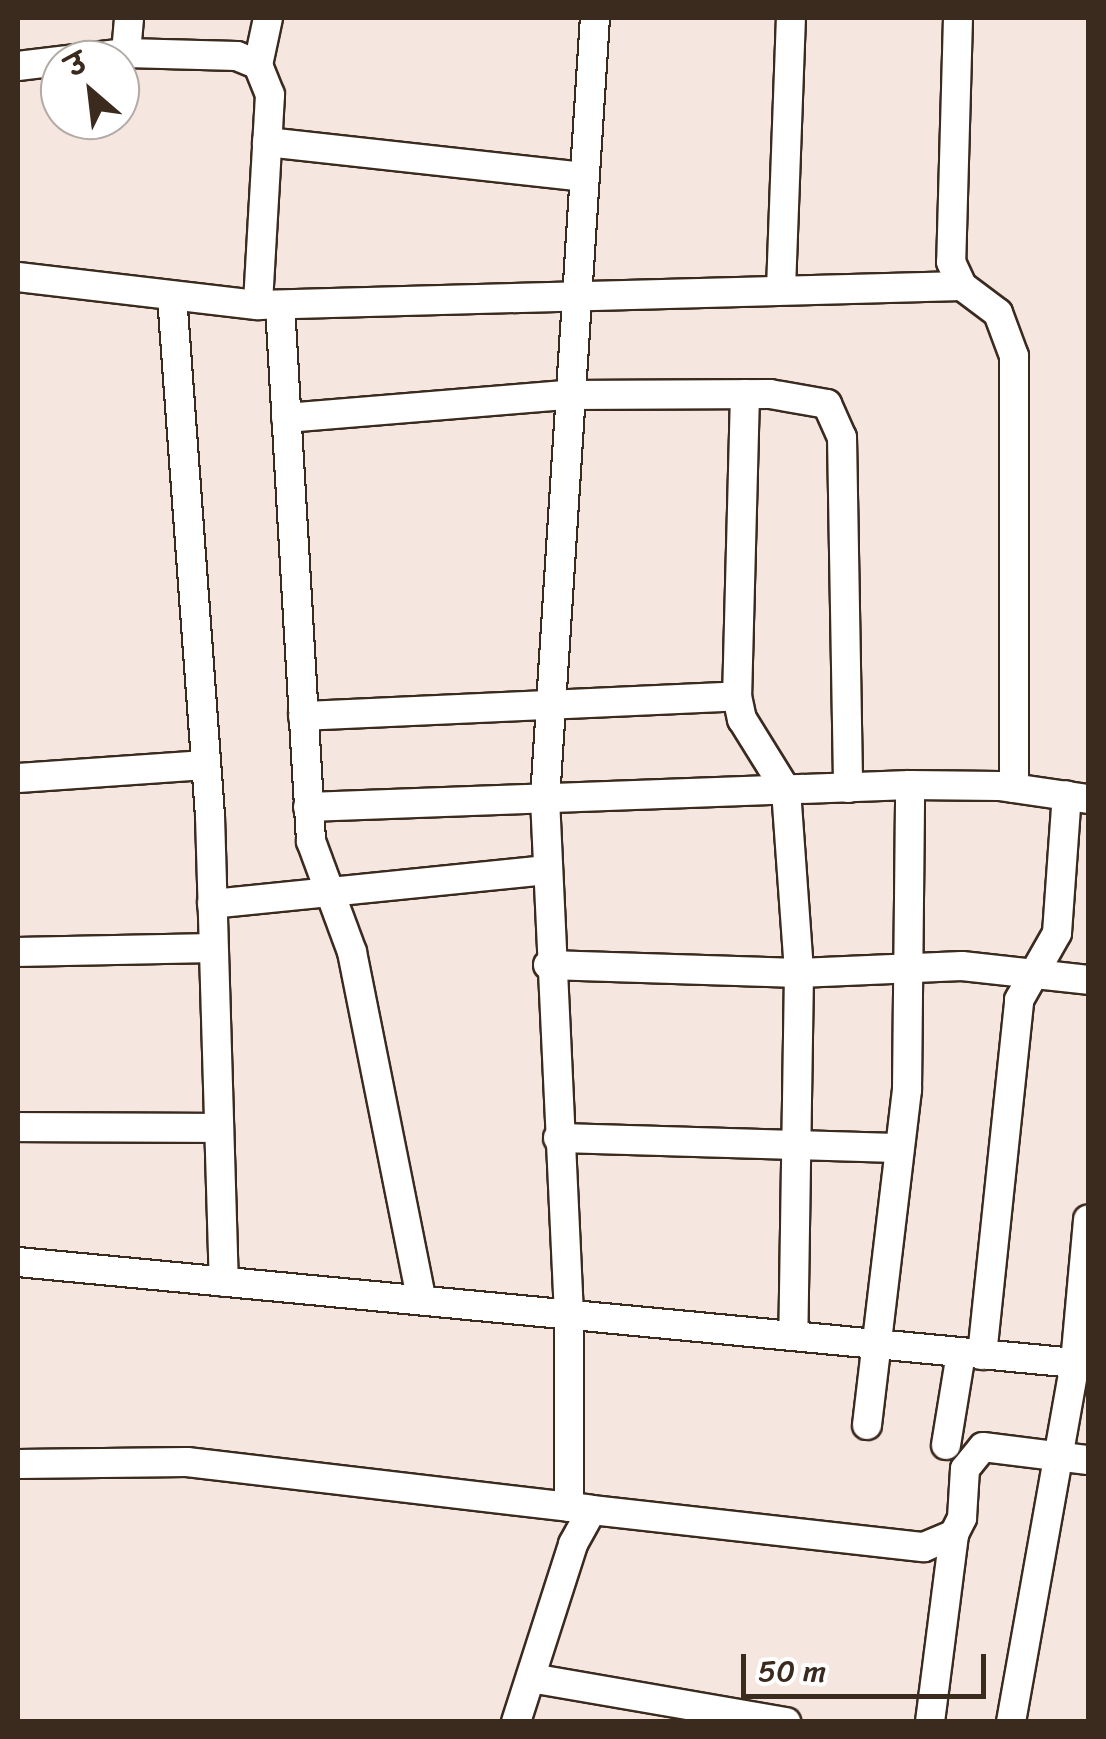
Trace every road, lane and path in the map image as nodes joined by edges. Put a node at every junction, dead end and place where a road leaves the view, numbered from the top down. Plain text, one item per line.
1 (268, 18) edge
2 (595, 18) edge
3 (791, 18) edge
4 (958, 18) edge
5 (140, 54) edge
6 (258, 65) junction
7 (268, 142) junction
8 (583, 177) junction
9 (18, 277) edge
10 (962, 286) junction
11 (781, 289) junction
12 (172, 296) junction
13 (574, 301) junction
14 (269, 305) junction
15 (745, 394) junction
16 (568, 395) junction
17 (286, 418) junction
18 (738, 696) junction
19 (548, 703) junction
20 (303, 716) junction
21 (206, 765) junction
22 (18, 778) edge
23 (910, 786) junction
24 (848, 788) junction
25 (1014, 788) junction
26 (786, 790) junction
27 (1078, 797) edge
28 (544, 798) junction
29 (308, 807) junction
30 (545, 870) junction
31 (327, 893) junction
32 (212, 904) junction
33 (212, 948) junction
34 (18, 952) edge
35 (548, 965) junction
36 (911, 971) junction
37 (1036, 972) junction
38 (800, 973) junction
39 (1088, 980) edge
40 (18, 1127) edge
41 (218, 1128) junction
42 (558, 1138) junction
43 (800, 1145) junction
44 (898, 1148) junction
45 (1088, 1220) edge
46 (18, 1262) edge
47 (224, 1282) junction
48 (421, 1298) junction
49 (569, 1315) junction
50 (793, 1336) junction
51 (871, 1344) junction
52 (972, 1354) junction
53 (1075, 1363) junction
54 (866, 1425) dead end
55 (946, 1445) dead end
56 (1056, 1456) junction
57 (1088, 1460) edge
58 (18, 1464) edge
59 (581, 1508) junction
60 (954, 1534) junction
61 (531, 1678) junction
62 (725, 1717) edge
63 (516, 1722) edge
64 (786, 1722) edge
65 (930, 1722) edge
66 (1011, 1722) edge

1 - 6 street
2 - 8 street
3 - 11 street
4 - 10 street
5 - 6 street
6 - 7 street
7 - 8 street
7 - 14 street
8 - 13 street
9 - 12 street
10 - 11 street
10 - 25 street
11 - 13 street
12 - 14 street
12 - 21 street
13 - 14 street
13 - 16 street
14 - 17 street
15 - 16 street
15 - 18 street
15 - 24 street
16 - 17 street
16 - 19 street
17 - 20 street
18 - 19 street
18 - 26 street
19 - 20 street
19 - 28 street
20 - 29 street
21 - 22 street
21 - 32 street
23 - 24 street
23 - 25 street
23 - 36 street
24 - 26 street
25 - 27 street
26 - 28 street
26 - 38 street
27 - 37 street
28 - 29 street
28 - 30 street
29 - 31 street
30 - 31 street
30 - 35 street
31 - 32 street
31 - 48 street
32 - 33 street
33 - 34 street
33 - 41 street
35 - 38 street
35 - 42 street
36 - 37 street
36 - 38 street
36 - 44 street
37 - 39 street
37 - 52 street
38 - 43 street
40 - 41 street
41 - 47 street
42 - 43 street
42 - 49 street
43 - 44 street
43 - 50 street
44 - 51 street
45 - 53 street
46 - 47 street
47 - 48 street
48 - 49 street
49 - 50 street
49 - 59 street
50 - 51 street
51 - 52 street
51 - 54 street
52 - 53 street
52 - 55 street
53 - 56 street
56 - 57 street
56 - 60 street
56 - 66 street
58 - 59 street
59 - 60 street
59 - 61 street
60 - 65 street
61 - 62 street
61 - 63 street
62 - 64 street

